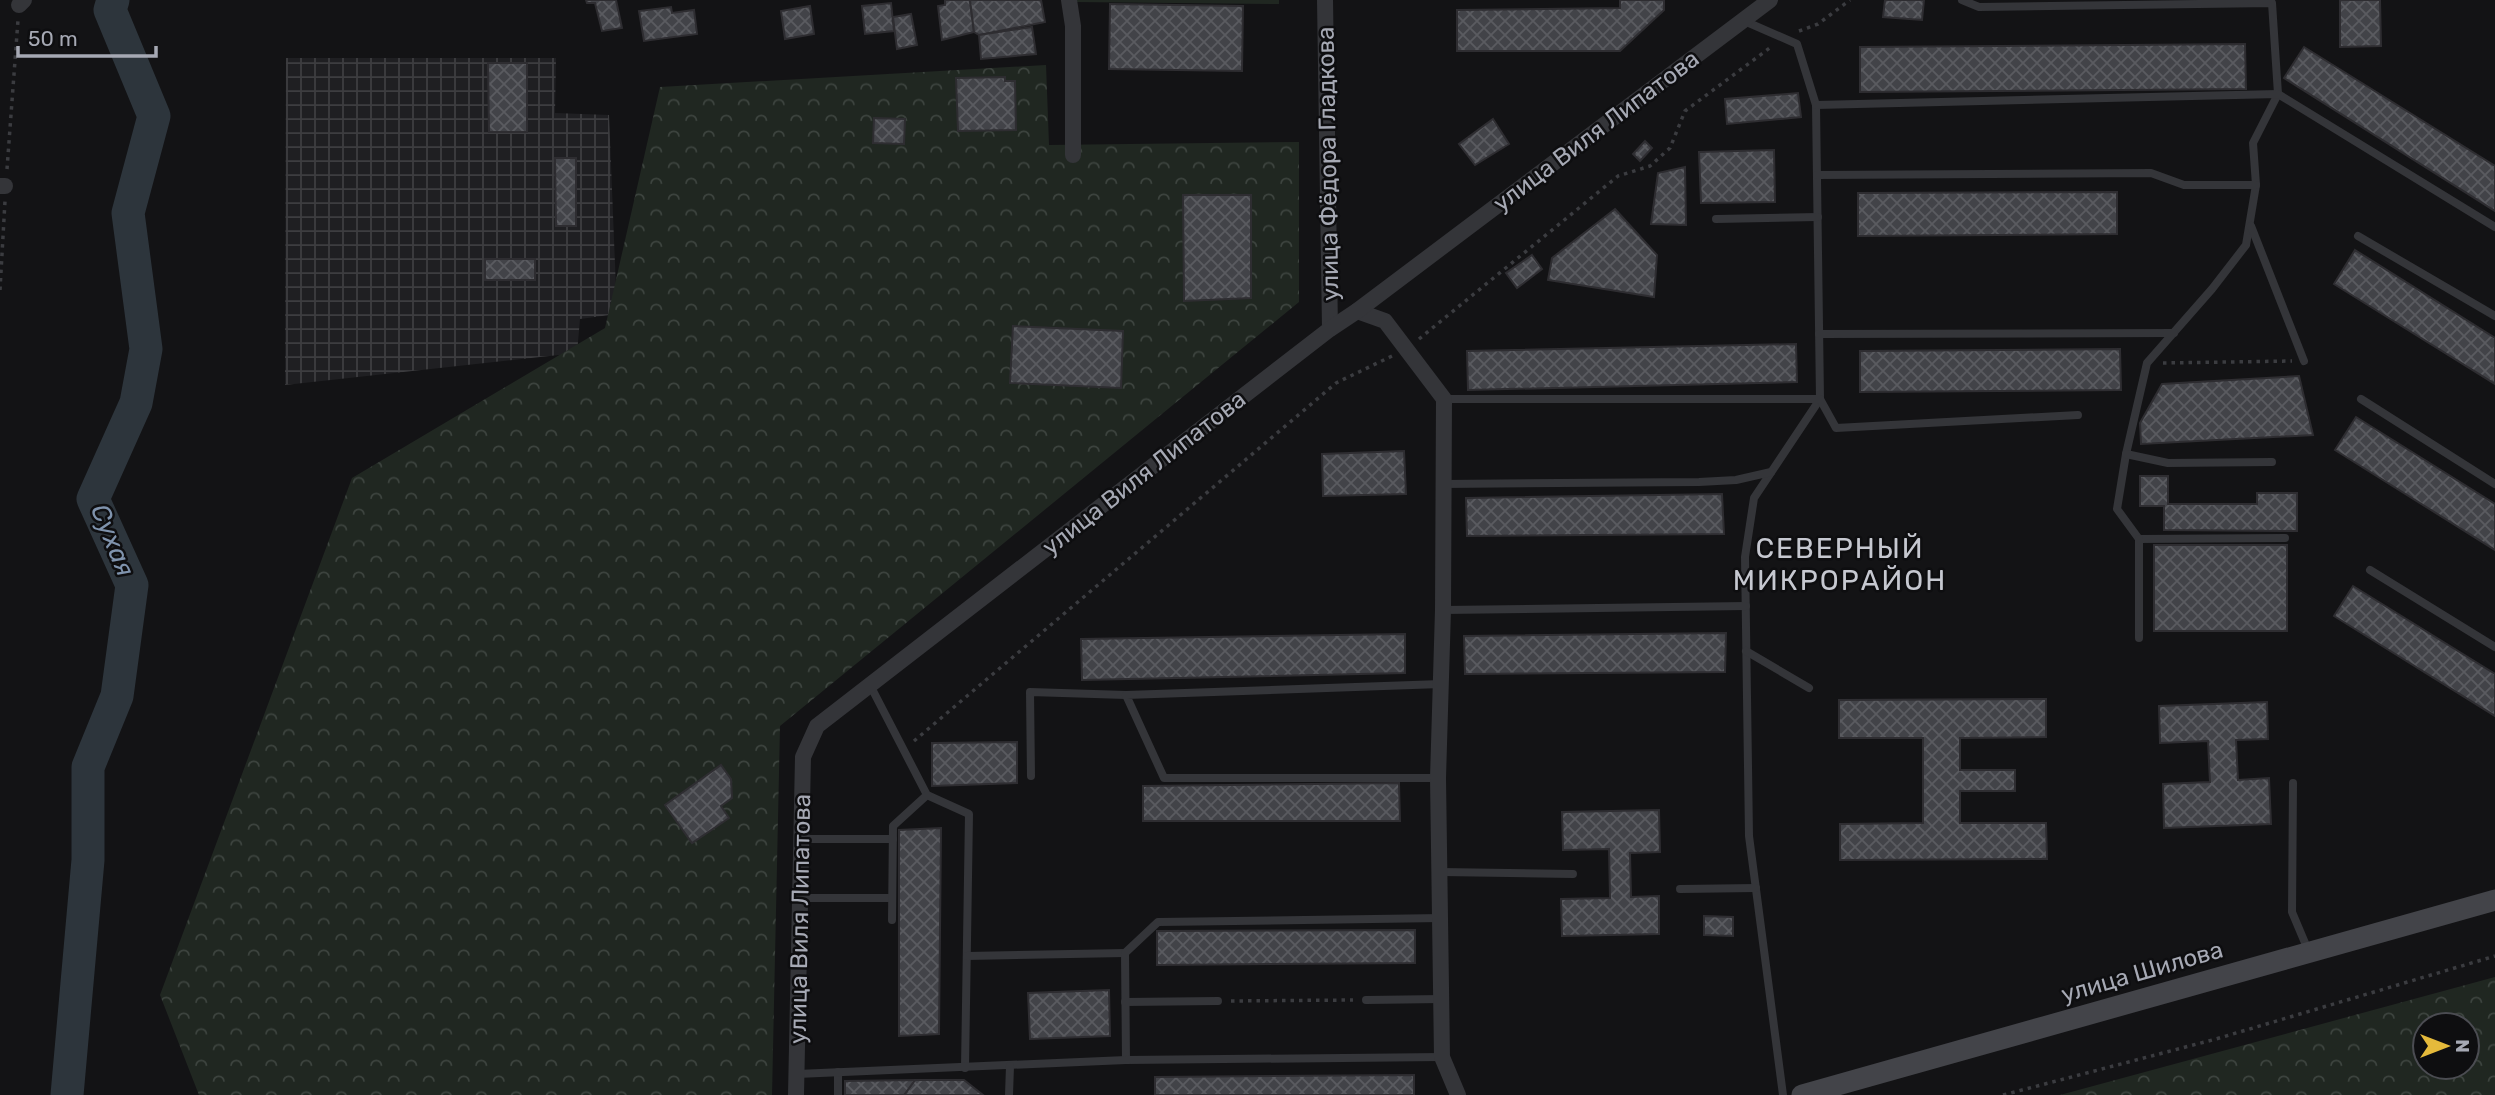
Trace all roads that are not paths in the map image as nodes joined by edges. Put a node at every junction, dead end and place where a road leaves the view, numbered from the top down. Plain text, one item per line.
1 (1069, 0) edge
2 (1325, 0) edge
3 (1770, 0) edge
4 (1962, 0) edge
5 (1742, 20) junction
6 (2278, 94) junction
7 (1816, 105) junction
8 (1073, 155) dead end
9 (1817, 175) junction
10 (2256, 185) junction
11 (1818, 217) junction
12 (1716, 219) dead end
13 (2250, 224) junction
14 (2495, 227) edge
15 (2358, 236) dead end
16 (1357, 311) junction
17 (2495, 316) edge
18 (1330, 328) junction
19 (2174, 332) junction
20 (1819, 334) junction
21 (2304, 361) road end
22 (1820, 398) junction
23 (2361, 398) dead end
24 (1444, 399) junction
25 (2078, 415) dead end
26 (2126, 454) junction
27 (2272, 462) dead end
28 (1771, 472) junction
29 (1443, 484) junction
30 (2495, 484) edge
31 (2285, 538) dead end
32 (2139, 539) junction
33 (2370, 570) dead end
34 (1746, 606) junction
35 (1443, 610) junction
36 (2139, 638) dead end
37 (2495, 647) edge
38 (1746, 651) junction
39 (1441, 684) junction
40 (870, 685) junction
41 (1809, 688) dead end
42 (1126, 695) junction
43 (1031, 776) dead end
44 (1438, 778) junction
45 (2293, 783) dead end
46 (927, 795) junction
47 (800, 839) junction
48 (892, 839) junction
49 (1441, 872) junction
50 (1573, 874) dead end
51 (1756, 888) junction
52 (1680, 889) dead end
53 (799, 898) junction
54 (892, 898) junction
55 (2495, 900) edge
56 (1442, 918) junction
57 (892, 920) dead end
58 (1125, 953) junction
59 (2309, 953) junction
60 (967, 956) junction
61 (1442, 999) junction
62 (1366, 1000) road end
63 (1218, 1001) road end
64 (1125, 1002) junction
65 (1442, 1057) junction
66 (1126, 1060) junction
67 (1010, 1066) junction
68 (965, 1068) junction
69 (838, 1072) junction
70 (797, 1074) junction
71 (796, 1095) edge
72 (838, 1095) edge
73 (1009, 1095) edge
74 (1458, 1095) edge
75 (1783, 1095) edge
76 (1802, 1095) edge

1 - 8 street
2 - 18 street, улица Фёдора Гладкова
3 - 5 street, улица Виля Липатова
4 - 6 lane
5 - 7 lane
5 - 16 street, улица Виля Липатова
6 - 7 lane
6 - 10 lane
6 - 14 lane
7 - 9 lane
9 - 10 lane
9 - 11 lane
10 - 13 lane
11 - 12 lane
11 - 20 lane
13 - 19 lane
13 - 21 lane
15 - 17 lane
16 - 18 street, улица Виля Липатова
16 - 24 street
18 - 40 street, улица Виля Липатова
19 - 20 lane
19 - 26 lane
20 - 22 lane
22 - 24 lane
22 - 25 lane
22 - 28 lane
23 - 30 lane
24 - 29 street
26 - 27 lane
26 - 32 lane
28 - 29 lane
28 - 34 lane
29 - 35 street
31 - 32 lane
32 - 36 lane
33 - 37 lane
34 - 35 lane
34 - 38 lane
35 - 39 street
38 - 41 lane
38 - 51 lane
39 - 42 lane
39 - 44 street
40 - 46 lane
40 - 47 street, улица Виля Липатова
42 - 43 lane
42 - 44 lane
44 - 49 street
45 - 59 lane
46 - 48 lane
46 - 60 lane
47 - 48 lane
47 - 53 street, улица Виля Липатова
48 - 54 lane
49 - 50 lane
49 - 56 street
51 - 52 lane
51 - 75 lane
53 - 54 lane
53 - 70 street, улица Виля Липатова
54 - 57 lane
55 - 59 main road, улица Шилова
56 - 58 lane
56 - 61 street
58 - 60 lane
58 - 64 lane
59 - 76 main road, улица Шилова
60 - 68 lane
61 - 62 lane
61 - 65 street
63 - 64 lane
64 - 66 lane
65 - 66 lane
65 - 74 street
66 - 67 lane
67 - 68 lane
67 - 73 lane
68 - 69 lane
69 - 70 lane
69 - 72 lane
70 - 71 street, улица Виля Липатова

